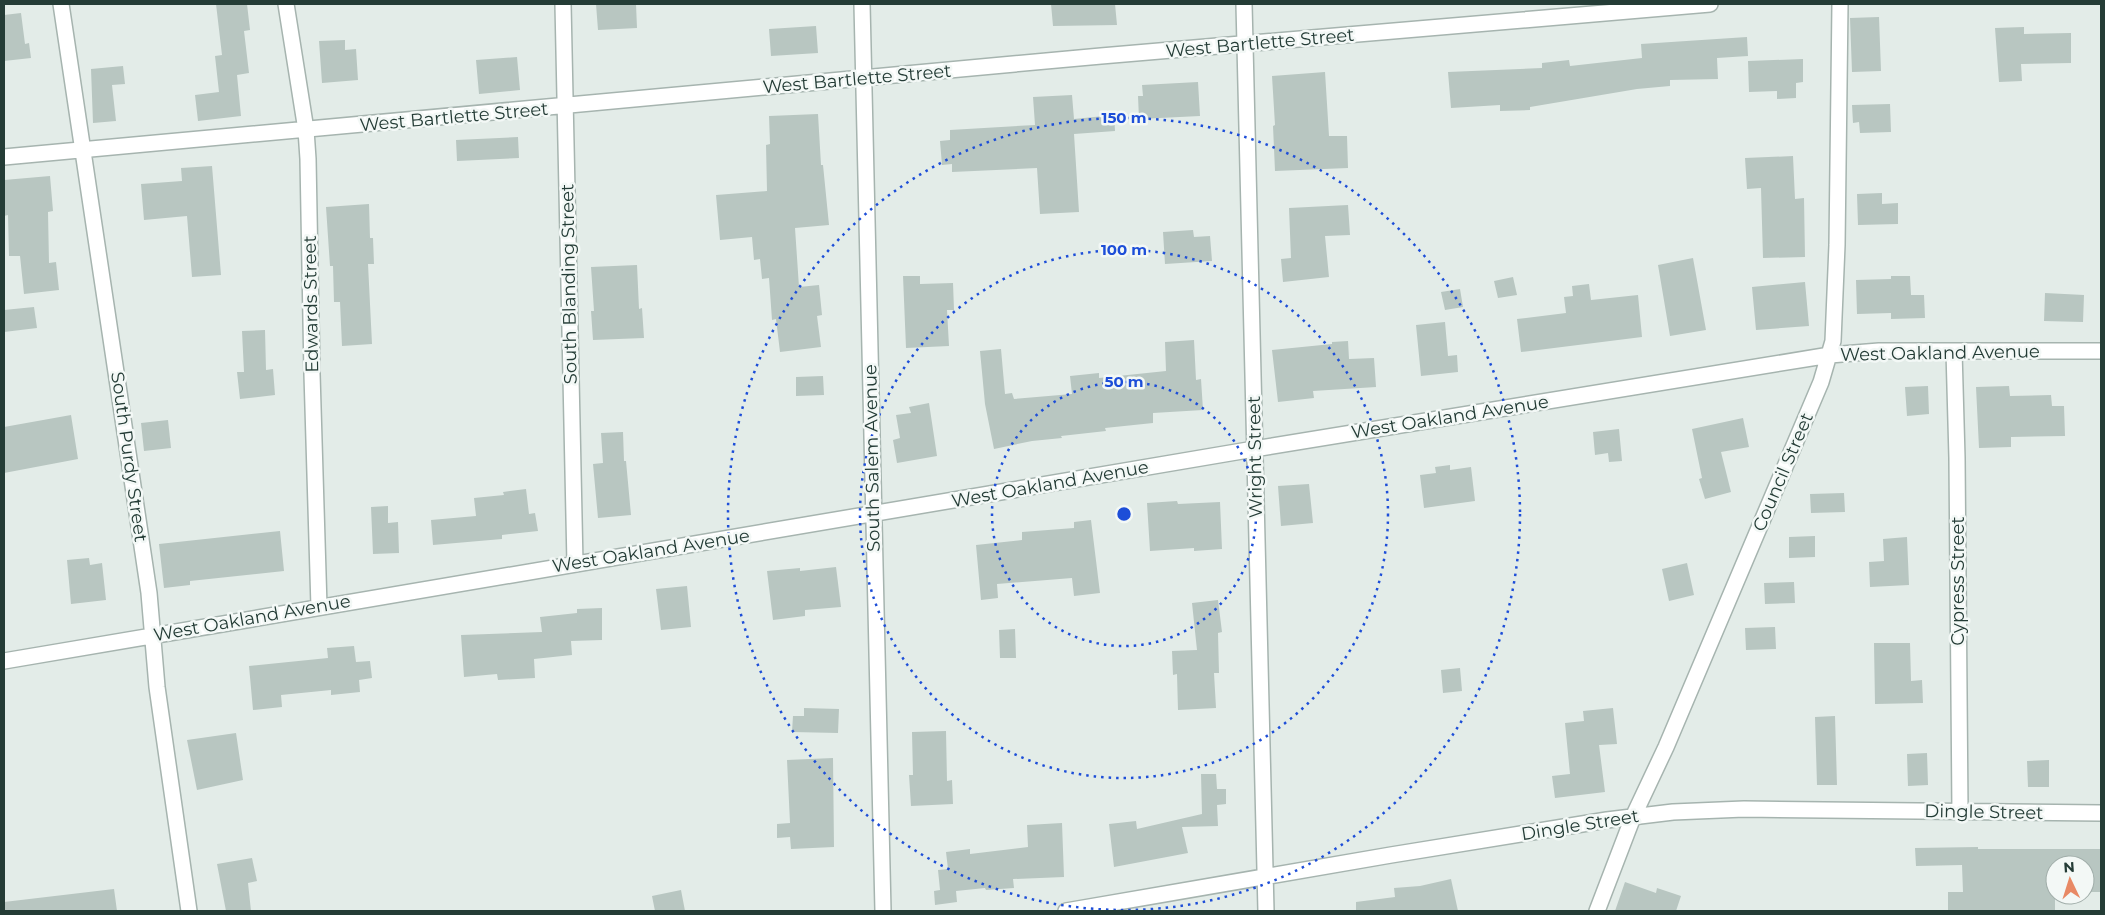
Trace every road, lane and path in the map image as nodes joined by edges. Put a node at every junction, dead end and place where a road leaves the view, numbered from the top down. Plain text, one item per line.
1 (61, 4) edge
2 (286, 4) edge
3 (563, 4) edge
4 (862, 4) edge
5 (1244, 4) edge
6 (1710, 4) edge
7 (1840, 4) edge
8 (1244, 44) junction
9 (863, 78) junction
10 (565, 107) junction
11 (306, 130) junction
12 (83, 150) junction
13 (4, 157) edge
14 (1954, 351) junction
15 (2101, 351) edge
16 (1830, 355) junction
17 (1254, 449) junction
18 (874, 514) junction
19 (575, 564) junction
20 (319, 607) junction
21 (153, 635) junction
22 (4, 661) edge
23 (1960, 812) junction
24 (2101, 813) edge
25 (1633, 817) junction
26 (1265, 877) junction
27 (189, 911) edge
28 (884, 911) edge
29 (1066, 911) edge
30 (1266, 911) edge
31 (1597, 911) edge

1 - 12 street, South Purdy Street
2 - 11 street, Edwards Street
3 - 10 street, South Blanding Street
4 - 9 street, South Salem Avenue
5 - 8 street, Wright Street
6 - 8 street, West Bartlette Street
7 - 16 street, Council Street
8 - 9 street, West Bartlette Street
8 - 17 street, Wright Street
9 - 10 street, West Bartlette Street
9 - 18 street, South Salem Avenue
10 - 11 street, West Bartlette Street
10 - 19 street, South Blanding Street
11 - 12 street, West Bartlette Street
11 - 20 street, Edwards Street
12 - 13 street, West Bartlette Street
12 - 21 street, South Purdy Street
14 - 15 street, West Oakland Avenue
14 - 16 street, West Oakland Avenue
14 - 23 street, Cypress Street
16 - 17 street, West Oakland Avenue
16 - 25 street, Council Street
17 - 18 street, West Oakland Avenue
17 - 26 street, Wright Street
18 - 19 street, West Oakland Avenue
18 - 28 street, South Salem Avenue
19 - 20 street, West Oakland Avenue
20 - 21 street, West Oakland Avenue
21 - 22 street, West Oakland Avenue
21 - 27 street, South Purdy Street
23 - 24 street, Dingle Street
23 - 25 street, Dingle Street
25 - 26 street, Dingle Street
25 - 31 street, Council Street
26 - 29 street, Dingle Street
26 - 30 street, Wright Street

